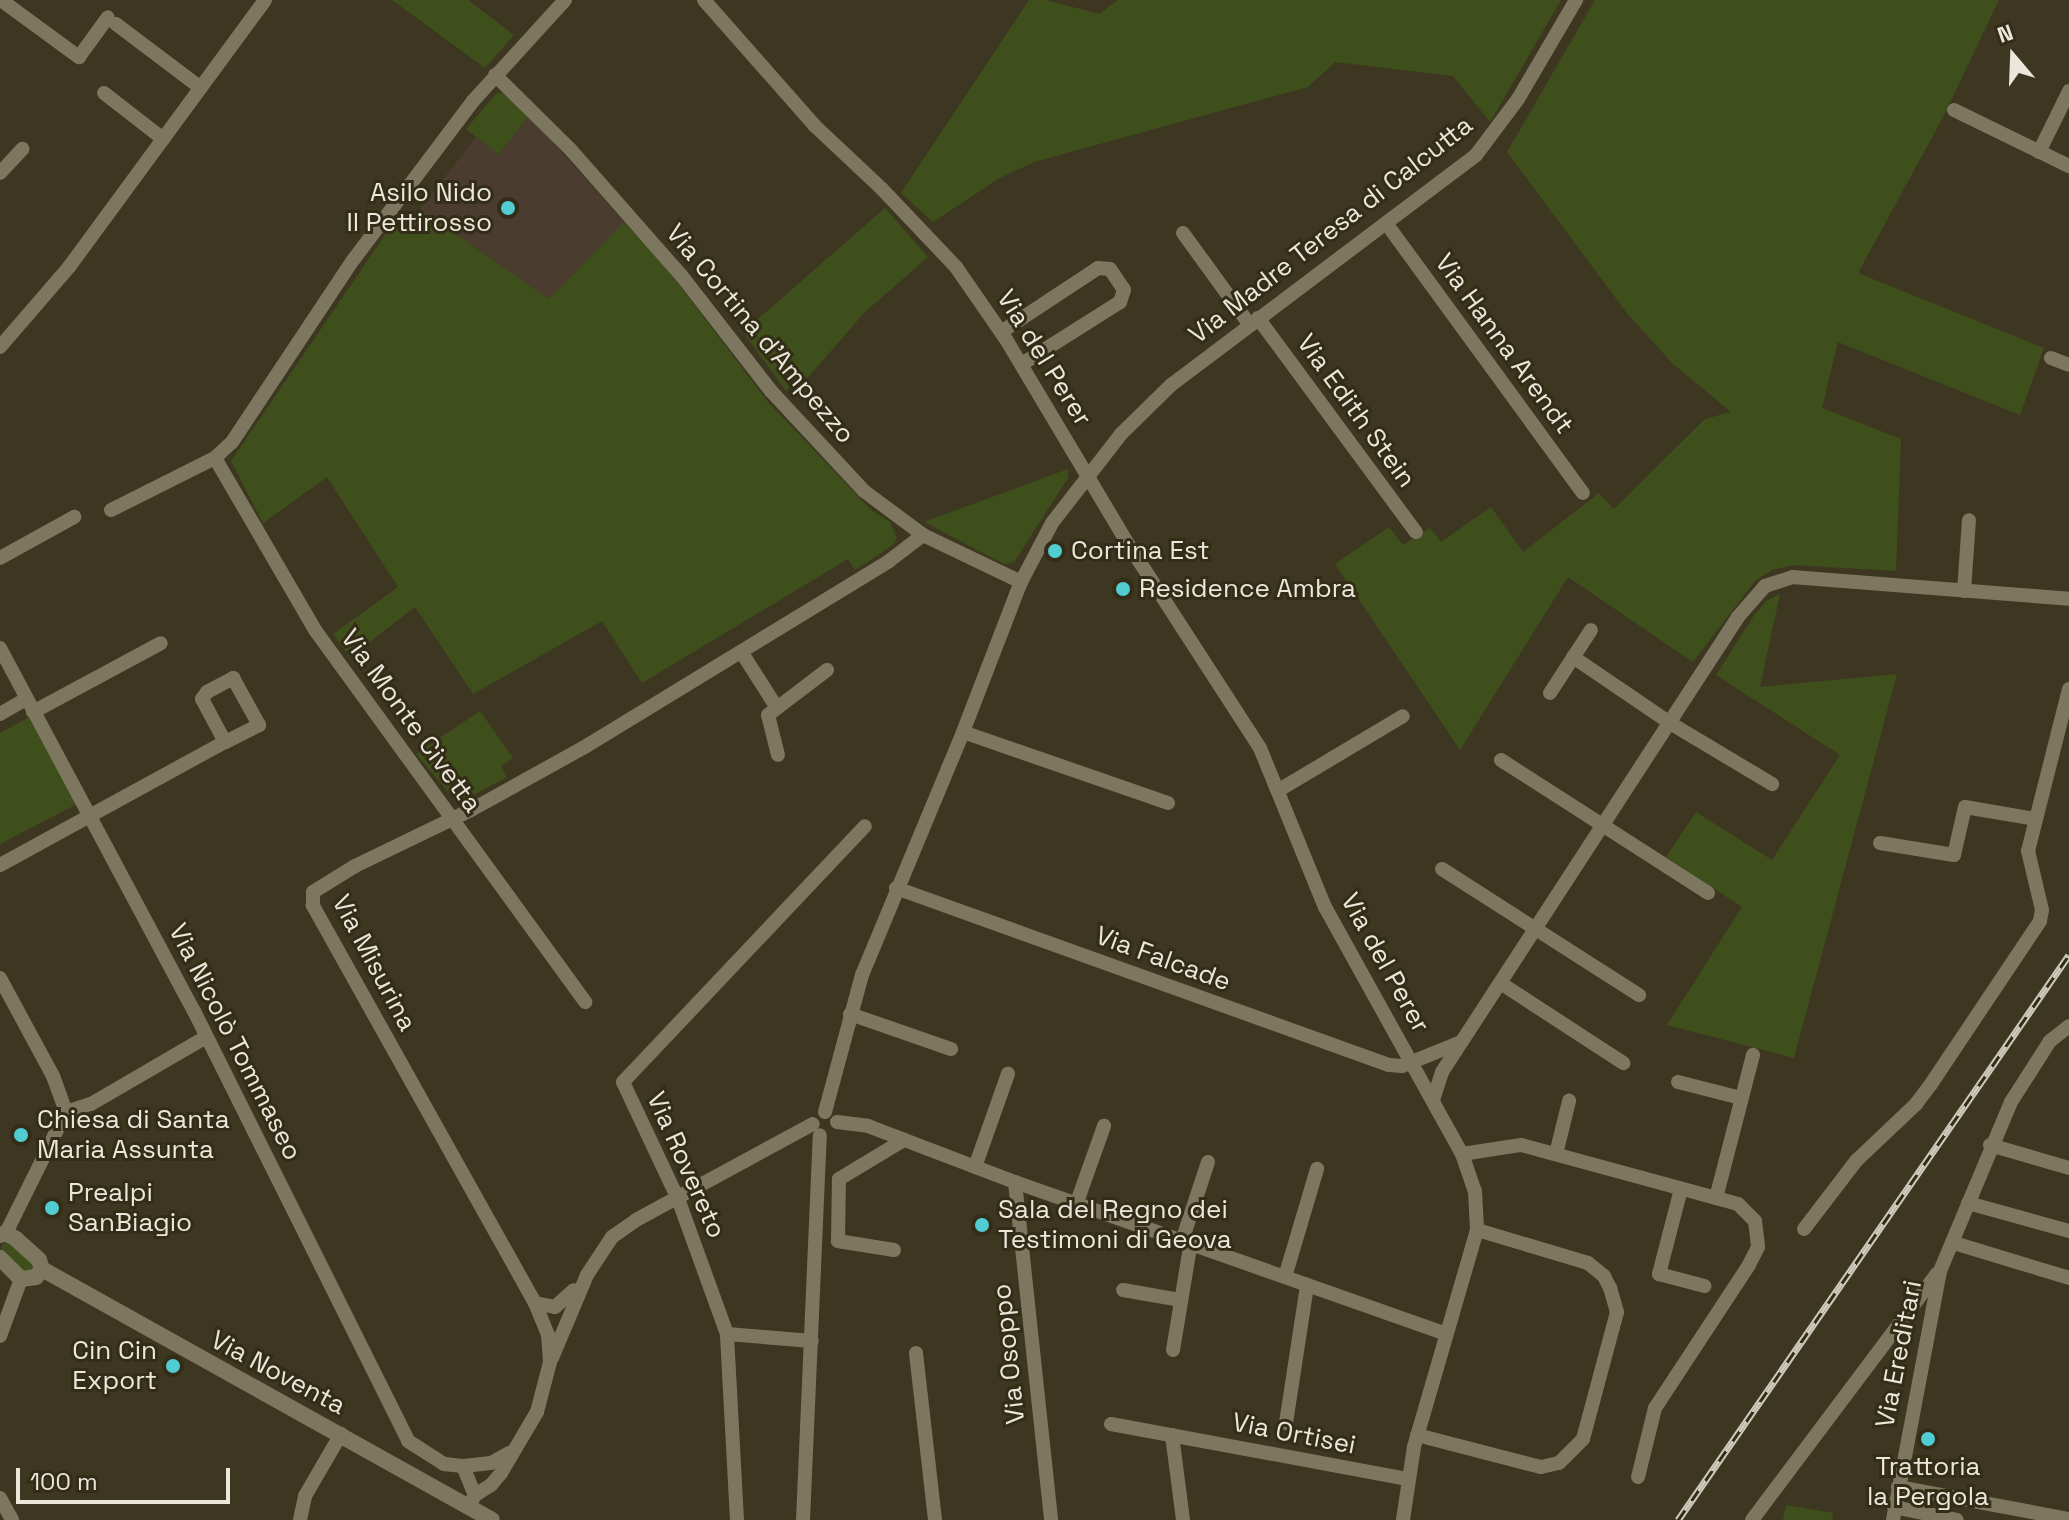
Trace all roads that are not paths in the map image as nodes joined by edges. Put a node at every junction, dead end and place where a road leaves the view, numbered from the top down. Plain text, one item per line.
1 (1, 0) edge
2 (265, 0) edge
3 (565, 0) edge
4 (704, 0) edge
5 (1576, 0) edge
6 (495, 75) junction
7 (201, 88) junction
8 (2069, 91) edge
9 (104, 93) dead end
10 (1954, 110) dead end
11 (163, 139) junction
12 (22, 149) dead end
13 (2039, 152) junction
14 (2069, 166) edge
15 (0, 173) edge
16 (1386, 223) junction
17 (1183, 233) dead end
18 (1253, 321) junction
19 (1001, 332) junction
20 (0, 345) edge
21 (2051, 358) dead end
22 (1022, 364) junction
23 (2069, 365) edge
24 (215, 458) junction
25 (1088, 476) junction
26 (1583, 493) dead end
27 (111, 510) dead end
28 (74, 517) dead end
29 (1969, 520) dead end
30 (1416, 532) dead end
31 (923, 535) junction
32 (0, 558) edge
33 (1021, 582) junction
34 (1964, 591) junction
35 (2069, 599) edge
36 (1591, 630) dead end
37 (161, 643) dead end
38 (0, 648) edge
39 (742, 653) junction
40 (1573, 657) junction
41 (827, 670) dead end
42 (2069, 689) edge
43 (1550, 693) dead end
44 (30, 705) junction
45 (777, 708) junction
46 (0, 714) edge
47 (1403, 716) dead end
48 (1670, 723) junction
49 (963, 732) junction
50 (225, 742) junction
51 (778, 755) dead end
52 (1501, 760) dead end
53 (1772, 784) dead end
54 (1279, 790) junction
55 (1168, 803) dead end
56 (91, 815) junction
57 (453, 818) junction
58 (2035, 819) junction
59 (865, 826) dead end
60 (1603, 827) junction
61 (1880, 843) dead end
62 (0, 865) edge
63 (1442, 869) dead end
64 (896, 888) junction
65 (1708, 893) dead end
66 (1537, 930) junction
67 (0, 978) edge
68 (1502, 984) junction
69 (1639, 995) dead end
70 (585, 1002) dead end
71 (850, 1014) junction
72 (2069, 1026) edge
73 (206, 1037) junction
74 (1462, 1042) junction
75 (951, 1049) dead end
76 (1753, 1055) dead end
77 (1412, 1060) junction
78 (1623, 1063) dead end
79 (1008, 1074) dead end
80 (1678, 1082) dead end
81 (1741, 1098) junction
82 (1433, 1100) junction
83 (1569, 1101) dead end
84 (66, 1112) junction
85 (831, 1117) junction
86 (1104, 1126) dead end
87 (817, 1129) junction
88 (904, 1140) junction
89 (1990, 1145) junction
90 (1462, 1154) junction
91 (1556, 1154) junction
92 (1208, 1162) dead end
93 (975, 1167) junction
94 (2069, 1168) edge
95 (1317, 1169) dead end
96 (1015, 1182) junction
97 (1681, 1189) junction
98 (1716, 1198) junction
99 (678, 1199) junction
100 (1077, 1202) junction
101 (1968, 1203) junction
102 (1804, 1229) dead end
103 (1477, 1230) junction
104 (2069, 1231) edge
105 (3, 1234) edge
106 (1187, 1240) junction
107 (1954, 1243) junction
108 (894, 1250) dead end
109 (0, 1258) edge
110 (42, 1269) junction
111 (1940, 1271) junction
112 (587, 1275) junction
113 (1285, 1277) junction
114 (2069, 1278) edge
115 (21, 1279) junction
116 (1307, 1285) junction
117 (1704, 1286) dead end
118 (1123, 1290) dead end
119 (1181, 1300) junction
120 (535, 1303) junction
121 (727, 1334) junction
122 (1446, 1334) junction
123 (0, 1336) edge
124 (812, 1341) junction
125 (1173, 1350) dead end
126 (916, 1353) dead end
127 (550, 1362) junction
128 (1286, 1423) dead end
129 (1111, 1424) dead end
130 (341, 1434) junction
131 (1172, 1435) junction
132 (1417, 1435) junction
133 (511, 1452) junction
134 (427, 1455) junction
135 (463, 1466) junction
136 (415, 1477) junction
137 (1638, 1477) dead end
138 (1408, 1479) junction
139 (1898, 1487) junction
140 (0, 1498) edge
141 (472, 1501) junction
142 (1894, 1514) edge
143 (2069, 1519) edge
144 (12, 1520) edge
145 (300, 1520) edge
146 (492, 1520) edge
147 (737, 1520) edge
148 (803, 1520) edge
149 (935, 1520) edge
150 (1051, 1520) edge
151 (1183, 1520) edge
152 (1403, 1520) edge
153 (1752, 1520) edge
154 (1957, 1520) edge

1 - 7 street
2 - 7 street
3 - 6 street
4 - 19 street, Via del Perer
5 - 16 street, Via Madre Teresa di Calcutta
6 - 24 street
6 - 31 street, Via Cortina d'Ampezzo
7 - 11 street
8 - 13 street
9 - 11 street
10 - 13 street
11 - 20 street
12 - 15 street
13 - 14 street
16 - 18 street, Via Madre Teresa di Calcutta
16 - 26 street, Via Hanna Arendt
17 - 18 street, Via Edith Stein
18 - 25 street, Via Madre Teresa di Calcutta
18 - 30 street, Via Edith Stein
19 - 22 street, Via del Perer
19 - 22 street
21 - 23 street
22 - 25 street, Via del Perer
24 - 27 street
24 - 57 street, Via Monte Civetta
25 - 33 street
25 - 54 street, Via del Perer
28 - 32 street
29 - 34 street
31 - 33 street, Via Cortina d'Ampezzo
31 - 39 street, Via Misurina
33 - 49 street
34 - 35 street
34 - 48 street
36 - 40 street
37 - 44 street
38 - 44 street, Via Nicolò Tommaseo
39 - 45 street
39 - 57 street, Via Misurina
40 - 43 street
40 - 48 street
41 - 45 street
42 - 58 street
44 - 46 street
44 - 56 street, Via Nicolò Tommaseo
45 - 51 street
47 - 54 street
48 - 53 street
48 - 60 street
49 - 55 street
49 - 64 street
50 - 50 street
50 - 56 street
52 - 60 street
54 - 77 street, Via del Perer
56 - 62 street
56 - 73 street, Via Nicolò Tommaseo
57 - 70 street, Via Monte Civetta
57 - 120 street, Via Misurina
58 - 61 street
58 - 102 street
59 - 99 street, Via Rovereto
60 - 65 street
60 - 66 street
63 - 66 street
64 - 71 street
64 - 77 street, Via Falcade
66 - 68 street
66 - 69 street
67 - 84 street
68 - 74 street
68 - 78 street
71 - 75 street
71 - 85 street
72 - 89 street, Via Ereditari
73 - 84 street
73 - 134 street, Via Nicolò Tommaseo
74 - 77 street
74 - 82 street
76 - 81 street
77 - 82 street, Via del Perer
79 - 93 street
80 - 81 street
81 - 98 street
82 - 90 street, Via del Perer
83 - 91 street
84 - 105 street
85 - 87 street
85 - 87 street
85 - 88 street
86 - 100 street
87 - 99 street
87 - 124 street
88 - 93 street
88 - 108 street
89 - 94 street
89 - 101 street, Via Ereditari
90 - 91 street
90 - 103 street, Via del Perer
91 - 97 street
92 - 106 street
93 - 96 street
95 - 113 street
96 - 100 street
96 - 150 street, Via Osoppo
97 - 98 street
97 - 117 street
98 - 137 street
99 - 112 street
99 - 121 street, Via Rovereto
100 - 106 street
101 - 104 street
101 - 107 street, Via Ereditari
103 - 122 street, Via del Perer
103 - 132 street
105 - 110 street, Via Noventa
106 - 113 street
106 - 119 street
107 - 111 street, Via Ereditari
107 - 114 street
109 - 115 street
110 - 115 street
110 - 130 street, Via Noventa
111 - 139 street, Via Ereditari
111 - 153 street
112 - 120 street
112 - 127 street
113 - 116 street
115 - 123 street
116 - 122 street
116 - 128 street
118 - 119 street
119 - 125 street
120 - 127 street, Via Misurina
121 - 124 street
121 - 147 street, Via Rovereto
122 - 132 street, Via del Perer
124 - 148 street
126 - 149 street
127 - 133 street, Via Misurina
129 - 131 street, Via Ortisei
130 - 136 street, Via Noventa
130 - 145 street
131 - 138 street, Via Ortisei
131 - 151 street
132 - 138 street, Via del Perer
133 - 135 street
133 - 141 street, Via Misurina
134 - 135 street
134 - 136 street
135 - 141 street
136 - 141 street, Via Noventa
138 - 152 street, Via del Perer
139 - 142 street, Via Ereditari
139 - 143 street
140 - 144 street
141 - 146 street, Via Noventa
142 - 154 street

